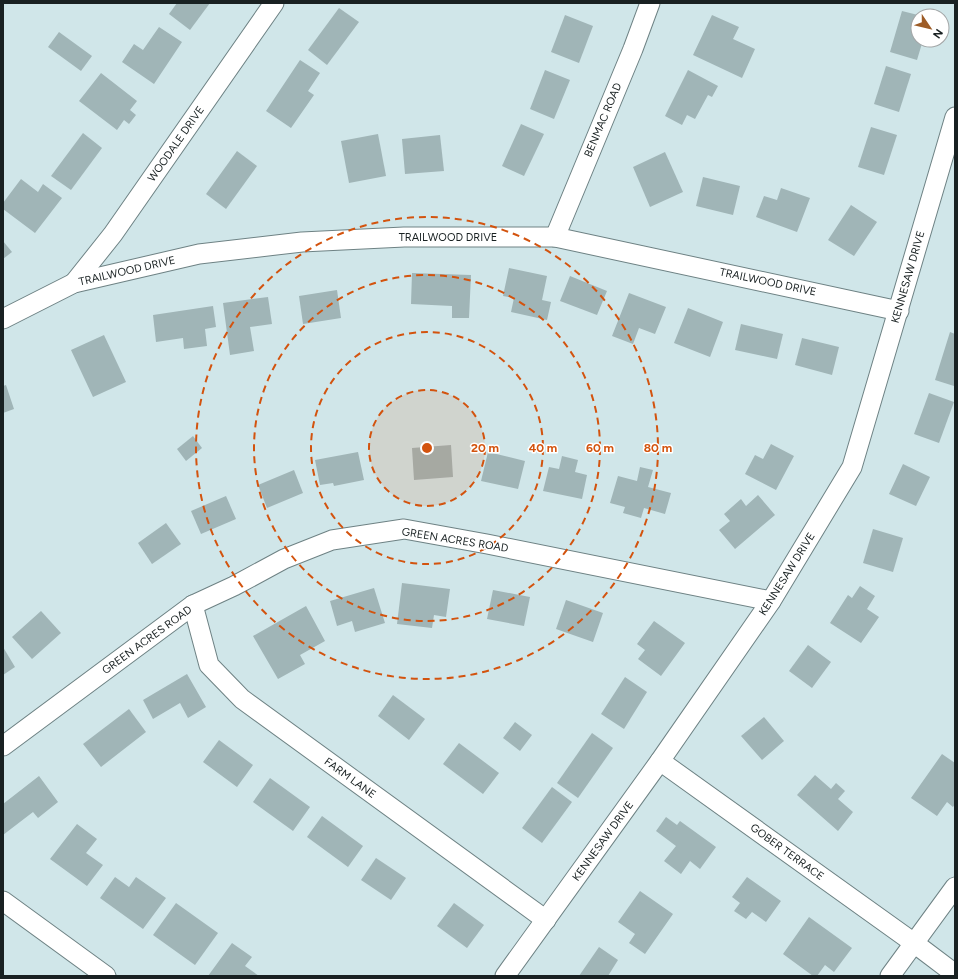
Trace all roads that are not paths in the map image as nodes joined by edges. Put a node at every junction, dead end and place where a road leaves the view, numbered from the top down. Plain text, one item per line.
1 (274, 3) edge
2 (650, 3) edge
3 (955, 117) edge
4 (555, 237) junction
5 (74, 283) junction
6 (899, 311) junction
7 (3, 319) edge
8 (771, 601) junction
9 (193, 606) junction
10 (3, 746) edge
11 (660, 761) junction
12 (955, 887) edge
13 (3, 901) edge
14 (546, 920) junction
15 (914, 943) junction
16 (955, 974) edge
17 (106, 976) edge
18 (505, 976) edge
19 (890, 976) edge

1 - 5 street, WOODALE DRIVE
2 - 4 street, BENMAC ROAD
3 - 6 street, KENNESAW DRIVE
4 - 5 street, TRAILWOOD DRIVE
4 - 6 street, TRAILWOOD DRIVE
5 - 7 street, TRAILWOOD DRIVE
6 - 8 street, KENNESAW DRIVE
8 - 9 street, GREEN ACRES ROAD
8 - 11 street, KENNESAW DRIVE
9 - 10 street, GREEN ACRES ROAD
9 - 14 street, FARM LANE
11 - 14 street, KENNESAW DRIVE
11 - 15 street, GOBER TERRACE
12 - 15 street
13 - 17 street
14 - 18 street, KENNESAW DRIVE
15 - 16 street, GOBER TERRACE
15 - 19 street

